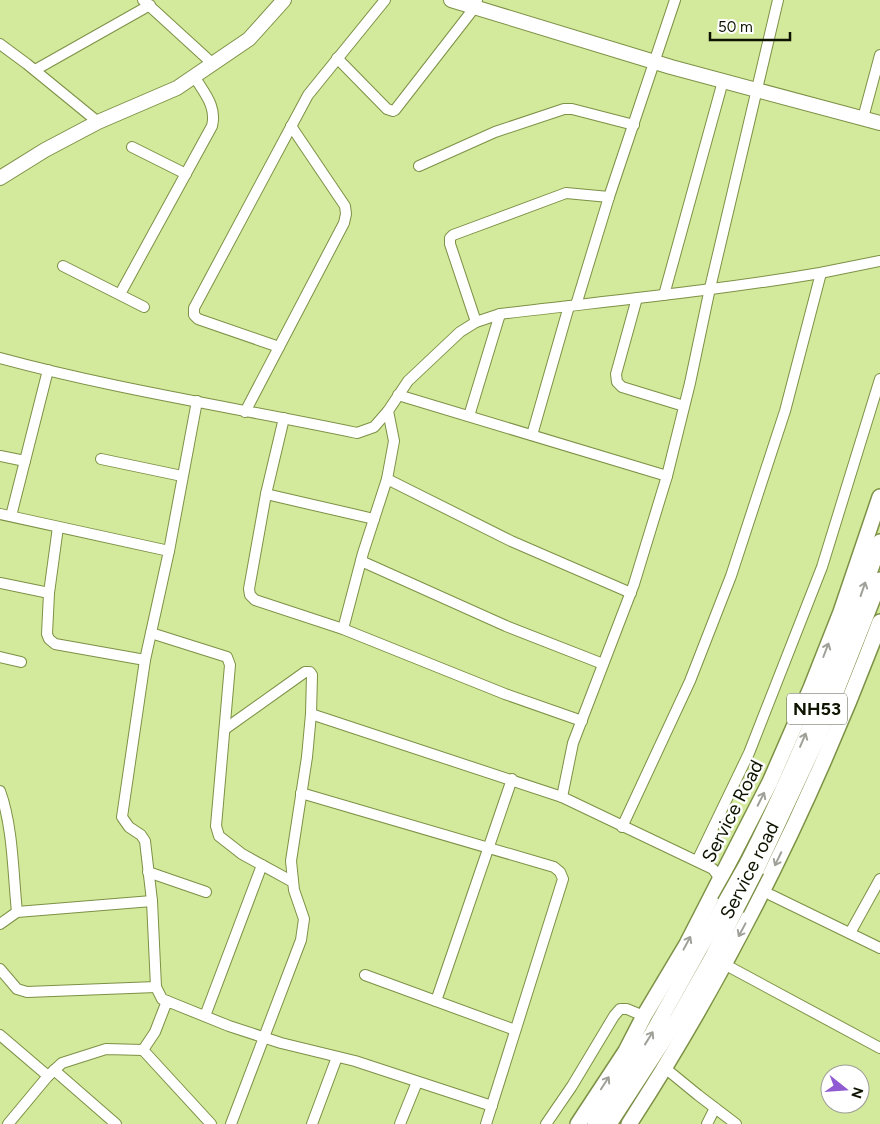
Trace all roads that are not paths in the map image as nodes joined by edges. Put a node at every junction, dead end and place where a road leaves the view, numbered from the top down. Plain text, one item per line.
1 (284, 0) edge
2 (384, 0) edge
3 (451, 0) edge
4 (675, 0) edge
5 (778, 0) edge
6 (146, 2) edge
7 (476, 4) edge
8 (0, 44) edge
9 (880, 55) edge
10 (337, 58) junction
11 (654, 62) junction
12 (212, 64) junction
13 (35, 70) junction
14 (194, 76) junction
15 (723, 81) junction
16 (758, 90) junction
17 (863, 118) junction
18 (98, 122) junction
19 (880, 123) edge
20 (634, 125) junction
21 (291, 126) junction
22 (132, 147) dead end
23 (419, 166) dead end
24 (186, 174) junction
25 (0, 178) edge
26 (609, 197) junction
27 (880, 261) edge
28 (63, 266) dead end
29 (821, 273) junction
30 (710, 288) junction
31 (120, 294) junction
32 (664, 295) junction
33 (637, 298) junction
34 (144, 306) dead end
35 (572, 306) junction
36 (500, 314) junction
37 (476, 322) junction
38 (279, 347) junction
39 (0, 358) edge
40 (48, 370) junction
41 (880, 379) edge
42 (398, 396) junction
43 (198, 401) junction
44 (684, 406) junction
45 (388, 411) junction
46 (245, 412) junction
47 (469, 416) junction
48 (284, 418) junction
49 (532, 434) junction
50 (0, 456) edge
51 (101, 459) dead end
52 (25, 461) junction
53 (182, 476) junction
54 (667, 476) junction
55 (387, 480) junction
56 (266, 494) junction
57 (880, 497) edge
58 (0, 514) edge
59 (11, 516) junction
60 (374, 519) junction
61 (58, 527) junction
62 (880, 542) edge
63 (169, 551) junction
64 (361, 562) junction
65 (880, 580) edge
66 (0, 583) edge
67 (49, 593) junction
68 (631, 593) junction
69 (880, 622) edge
70 (343, 629) junction
71 (151, 633) junction
72 (0, 657) edge
73 (146, 660) junction
74 (21, 662) dead end
75 (604, 664) junction
76 (311, 714) junction
77 (582, 721) junction
78 (225, 730) junction
79 (512, 780) junction
80 (0, 791) edge
81 (301, 792) junction
82 (562, 798) junction
83 (622, 827) junction
84 (489, 848) junction
85 (0, 849) edge
86 (11, 849) junction
87 (697, 861) junction
88 (262, 865) junction
89 (751, 867) junction
90 (148, 872) junction
91 (720, 872) junction
92 (880, 879) edge
93 (293, 882) junction
94 (206, 892) dead end
95 (765, 893) junction
96 (152, 901) junction
97 (731, 906) junction
98 (17, 912) junction
99 (0, 924) edge
100 (850, 933) junction
101 (880, 948) edge
102 (724, 964) junction
103 (0, 969) edge
104 (365, 975) dead end
105 (156, 987) junction
106 (167, 1001) junction
107 (436, 1001) junction
108 (205, 1016) junction
109 (644, 1016) junction
110 (515, 1030) junction
111 (0, 1035) edge
112 (264, 1038) junction
113 (880, 1048) edge
114 (143, 1050) junction
115 (337, 1057) junction
116 (665, 1068) junction
117 (51, 1073) junction
118 (417, 1082) junction
119 (492, 1106) junction
120 (715, 1108) junction
121 (8, 1124) edge
122 (116, 1124) edge
123 (211, 1124) edge
124 (231, 1124) edge
125 (312, 1124) edge
126 (400, 1124) edge
127 (486, 1124) edge
128 (546, 1124) edge
129 (578, 1124) edge
130 (595, 1124) edge
131 (609, 1124) edge
132 (628, 1124) edge
133 (707, 1124) edge
134 (736, 1124) edge

1 - 12 main road
2 - 10 street
3 - 7 main road
4 - 11 street
5 - 16 street
6 - 12 street
6 - 13 street
7 - 10 street
7 - 11 main road
8 - 13 street
9 - 17 street
10 - 21 street
11 - 15 main road
11 - 20 street
12 - 14 main road
13 - 18 street
14 - 18 main road
14 - 24 street
15 - 16 main road
15 - 32 street
16 - 17 main road
16 - 30 street
17 - 19 main road
18 - 25 main road
20 - 23 street
20 - 26 street
21 - 38 street
21 - 38 street
22 - 24 street
24 - 31 street
26 - 35 street
26 - 37 street
27 - 29 street
28 - 31 street
29 - 30 street
29 - 83 street
30 - 32 street
30 - 44 street
31 - 34 street
32 - 33 street
33 - 35 street
33 - 44 street
35 - 36 street
35 - 49 street
36 - 37 street
36 - 47 street
37 - 42 street
38 - 46 street
39 - 40 street
40 - 43 street
40 - 52 street
41 - 87 street
42 - 45 street
42 - 47 street
43 - 46 street
43 - 53 street
44 - 54 street
45 - 48 street
45 - 55 street
46 - 48 street
47 - 49 street
48 - 56 street
49 - 54 street
50 - 52 street
51 - 53 street
52 - 59 street
53 - 63 street
54 - 68 street
55 - 60 street
55 - 68 street
56 - 60 street
56 - 70 street
91 -> 57 highway, Service Road
58 - 59 street
59 - 61 street
60 - 64 street
61 - 63 street
61 - 67 street
89 -> 62 highway, NH53
63 - 71 street
64 - 70 street
64 - 75 street
65 - 89 highway, NH53
66 - 67 street
67 - 73 street
68 - 75 street
69 -> 95 highway, Service road
70 - 77 street
71 - 73 street
71 - 78 street
72 - 74 street
73 - 90 street
75 - 77 street
76 - 78 street
76 - 79 street
76 - 81 street
77 - 82 street
78 - 88 street
79 - 82 street
79 - 84 street
80 - 86 street
81 - 84 street
81 - 93 street
82 - 83 street
83 - 87 street
84 - 107 street
84 - 110 street
85 - 86 street
86 - 98 street
87 - 91 street
88 - 93 street
88 - 108 street
89 - 97 highway, bridge
90 - 94 street
90 - 96 street
91 - 95 street
109 -> 91 highway, Service Road
92 - 100 street
93 - 112 street
95 - 100 street
95 -> 102 highway, Service road
96 - 98 street
96 - 105 street
130 -> 97 highway
97 - 131 highway
98 - 99 street
100 - 101 street
102 - 113 street
102 - 116 highway, Service road
103 - 105 street
104 - 107 street
105 - 106 street
106 - 108 street
106 - 114 street
107 - 110 street
108 - 112 street
109 - 128 street
129 -> 109 highway, Service Road
110 - 119 street
111 - 117 street
112 - 115 street
112 - 124 street
114 - 117 street
114 - 123 street
115 - 118 street
115 - 125 street
116 - 120 street
116 - 132 highway, Service road
117 - 121 street
117 - 122 street
118 - 119 street
118 - 126 street
119 - 127 street
120 - 133 street
120 - 134 street

